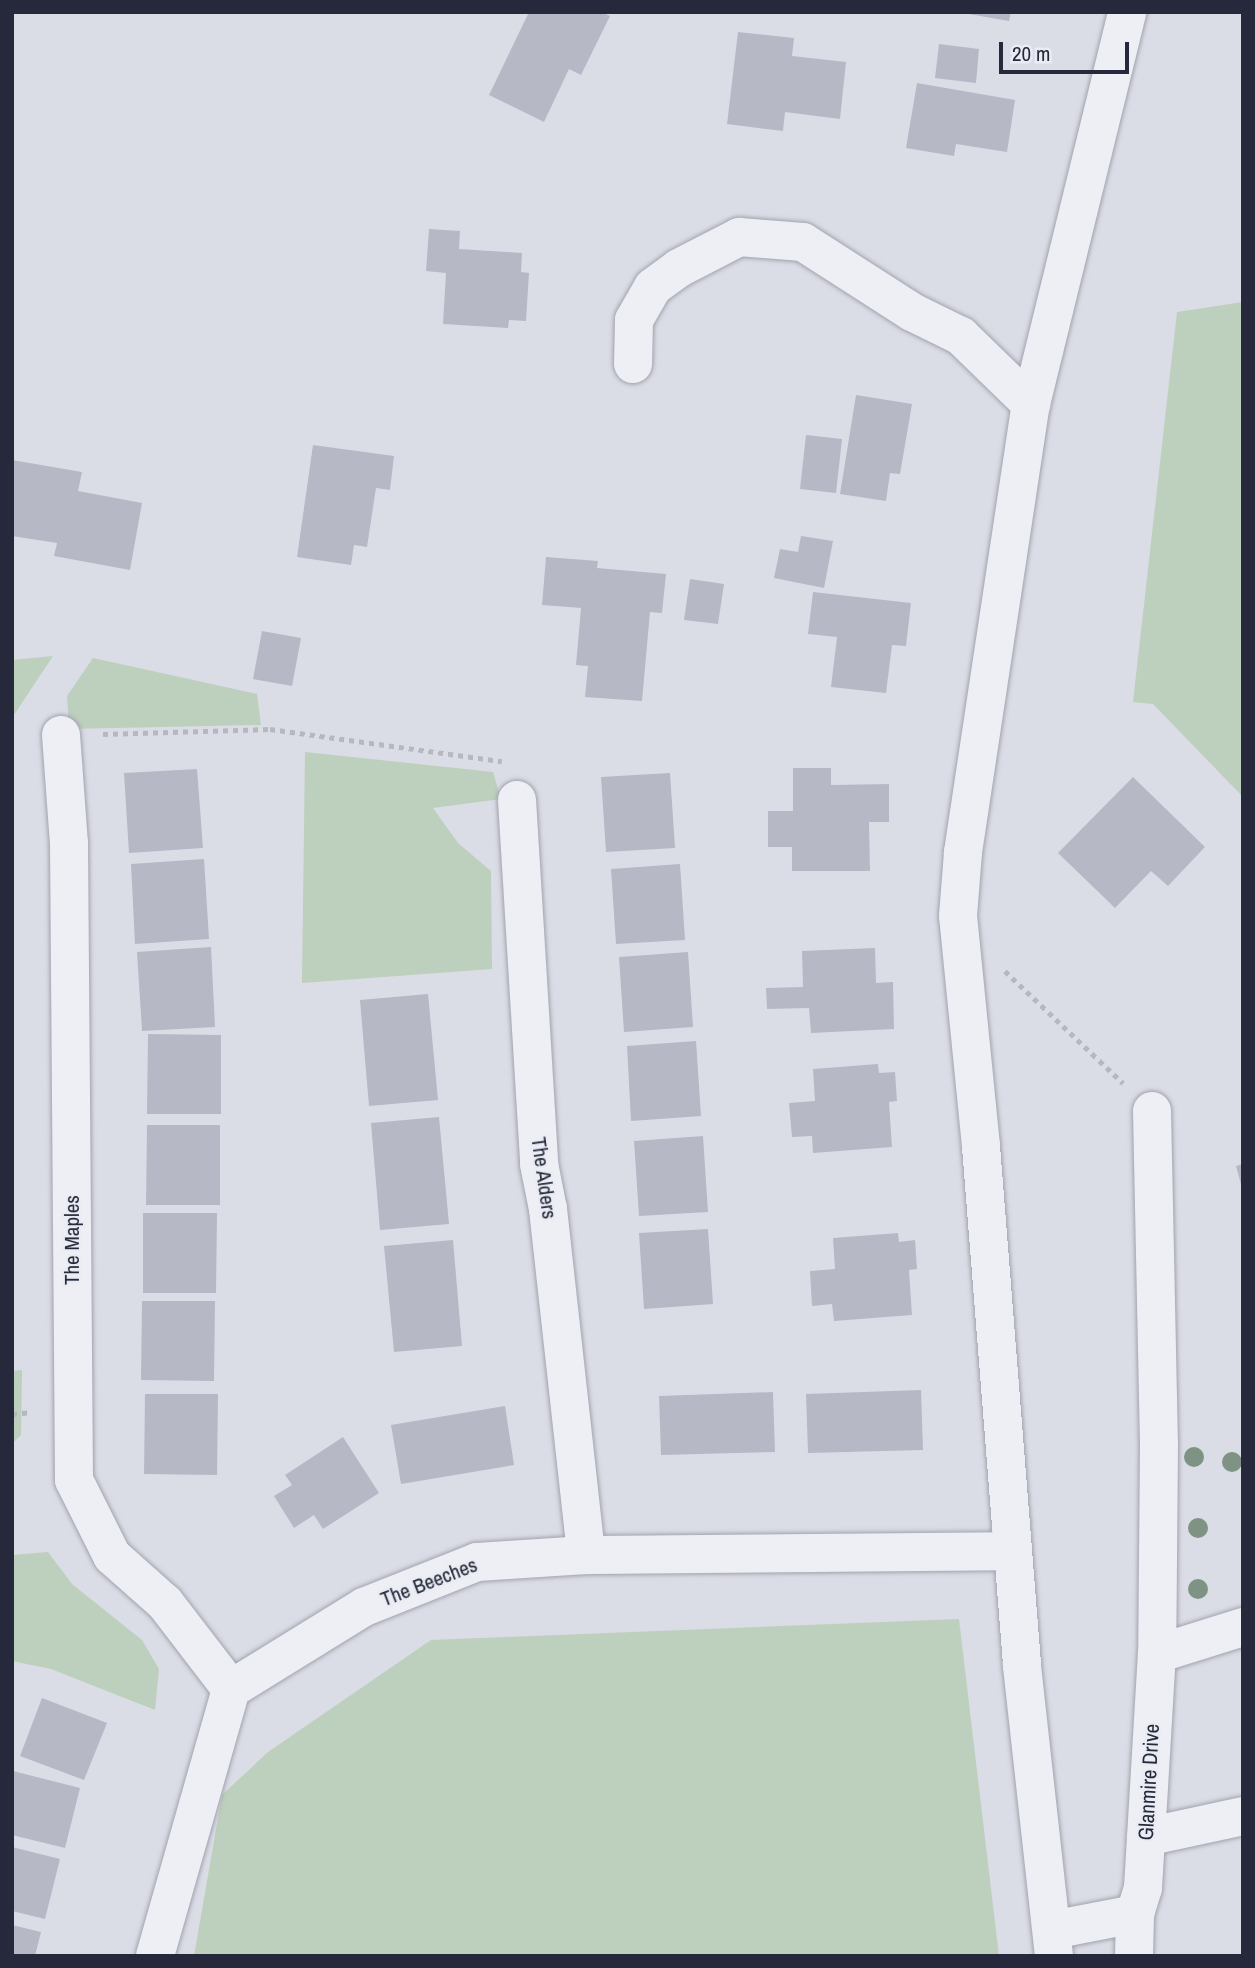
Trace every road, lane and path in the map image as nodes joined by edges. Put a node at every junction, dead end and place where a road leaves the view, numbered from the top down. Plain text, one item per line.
1 (1127, 12) edge
2 (633, 364) dead end
3 (1031, 404) junction
4 (61, 736) joint
5 (517, 800) joint
6 (959, 927) junction
7 (1152, 1111) joint
8 (1012, 1551) junction
9 (586, 1555) junction
10 (1243, 1627) edge
11 (1157, 1654) junction
12 (231, 1689) junction
13 (1243, 1816) edge
14 (1146, 1837) junction
15 (1135, 1914) junction
16 (1053, 1943) edge
17 (155, 1956) edge
18 (1134, 1956) edge

1 - 3 street
2 - 3 street
3 - 6 street
4 - 5 path
4 - 12 street, The Maples
5 - 9 street, The Alders
6 - 7 path
6 - 8 street
7 - 11 street, Glanmire Drive
8 - 9 street, The Beeches
8 - 16 street
9 - 12 street, The Beeches
10 - 11 street
11 - 14 street, Glanmire Drive
12 - 17 street
13 - 14 street
14 - 15 street, Glanmire Drive
15 - 16 street
15 - 18 street, Glanmire Drive

